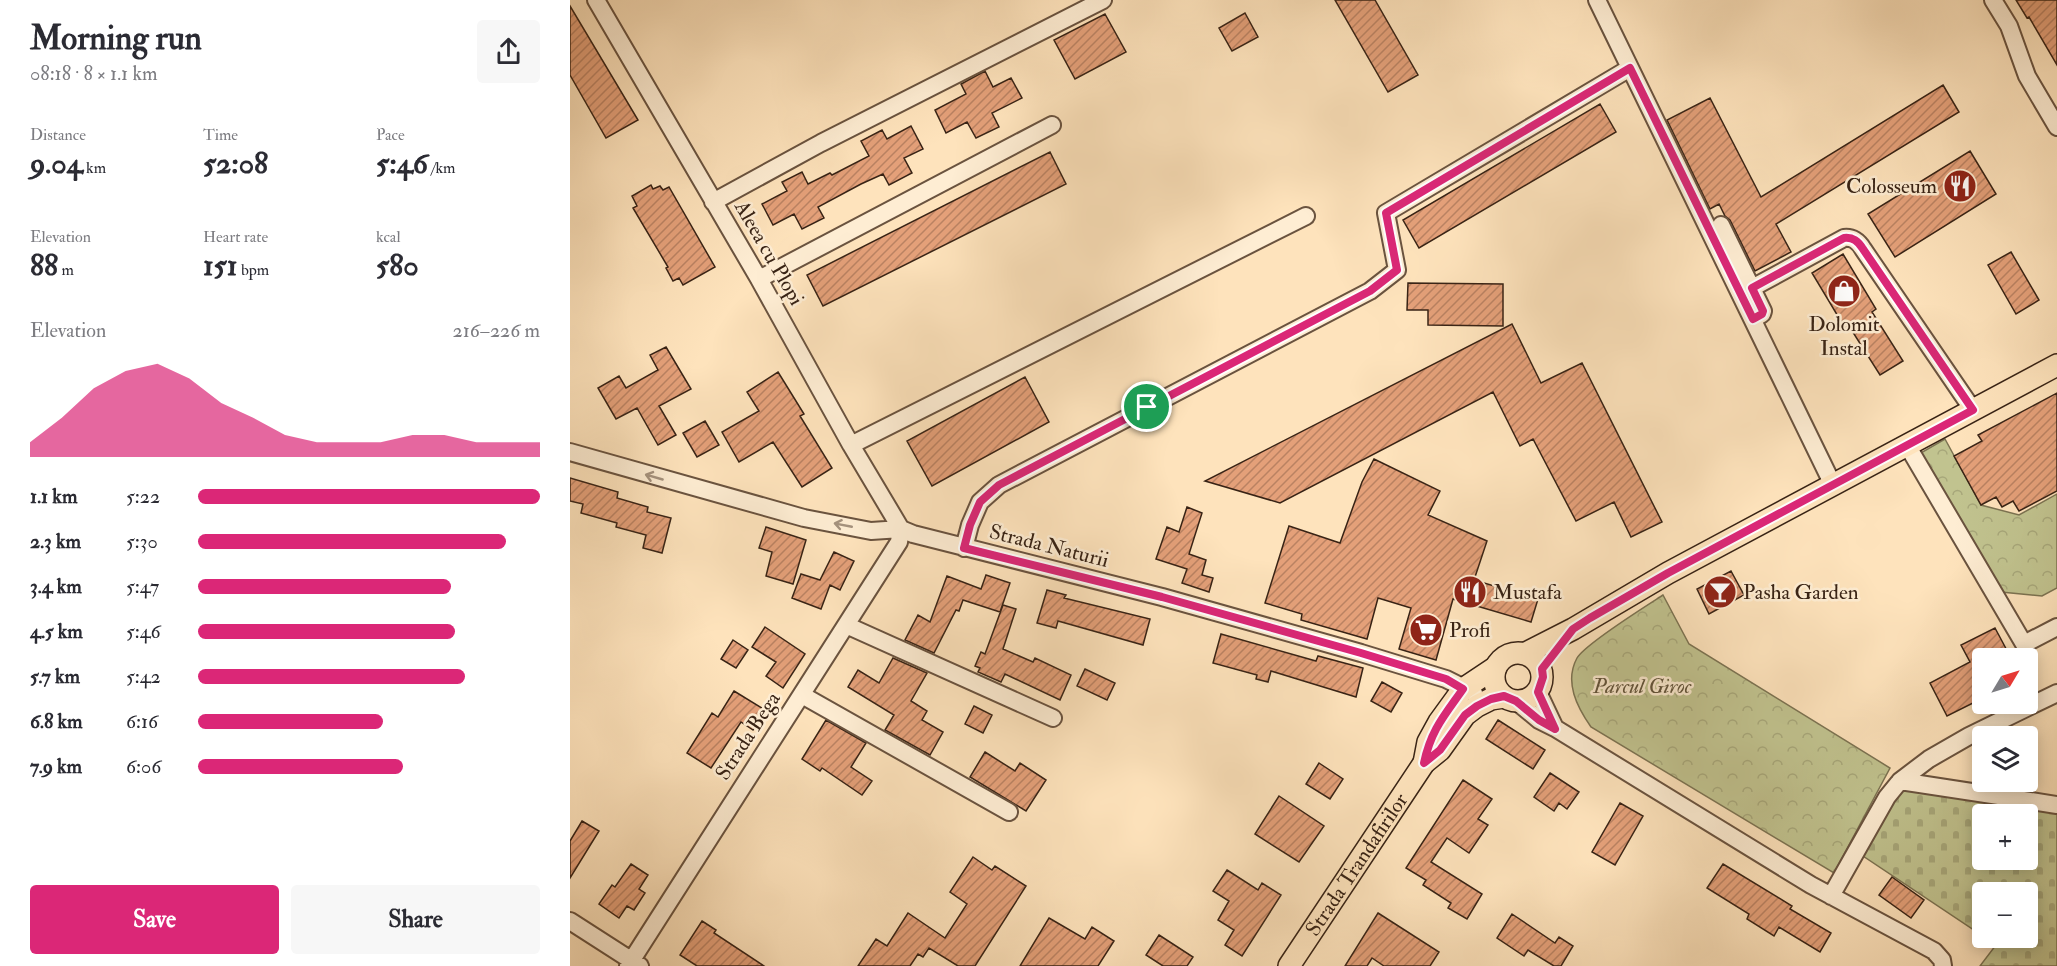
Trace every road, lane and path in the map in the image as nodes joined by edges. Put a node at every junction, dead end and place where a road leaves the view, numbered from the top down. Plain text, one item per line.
1 (596, 0) edge
2 (1103, 0) edge
3 (1597, 0) edge
4 (1993, 0) edge
5 (1630, 68) junction
6 (1052, 125) dead end
7 (2057, 127) edge
8 (713, 202) junction
9 (1306, 216) dead end
10 (1721, 225) dead end
11 (759, 279) junction
12 (1752, 288) junction
13 (1753, 319) junction
14 (2057, 365) edge
15 (1973, 410) junction
16 (851, 445) junction
17 (1907, 446) junction
18 (570, 452) edge
19 (1833, 485) junction
20 (901, 529) junction
21 (964, 548) junction
22 (846, 626) junction
23 (2057, 627) edge
24 (1573, 629) junction
25 (1526, 653) junction
26 (1498, 664) junction
27 (1542, 669) junction
28 (1455, 684) junction
29 (1538, 692) junction
30 (2057, 693) edge
31 (802, 695) junction
32 (1504, 699) junction
33 (1053, 718) dead end
34 (1555, 729) junction
35 (1424, 763) junction
36 (1900, 781) junction
37 (2057, 804) edge
38 (1010, 813) dead end
39 (1830, 896) junction
40 (570, 921) edge
41 (1942, 963) edge
42 (633, 964) edge
43 (1289, 966) edge

1 - 8 street, Aleea cu Plopi
2 - 8 street
3 - 5 street
4 - 7 street
5 - 13 street
5 - 21 street
6 - 11 street
8 - 11 street, Aleea cu Plopi
9 - 16 street
10 - 12 street
11 - 16 street, Aleea cu Plopi
12 - 13 street
12 - 15 street
13 - 19 street
14 - 15 main road
15 - 17 main road
16 - 20 street, Aleea cu Plopi
17 - 19 main road
17 - 23 street
20 -> 18 street, Strada Naturii
19 - 24 main road
20 - 21 street, Strada Naturii
20 - 22 street, Strada Bega
21 - 28 street, Strada Naturii
22 - 31 street, Strada Bega
22 - 33 street
24 - 25 main road
24 - 27 main road
25 - 26 main road
25 - 27 main road
26 - 28 main road, Strada Trandafirilor
26 - 32 main road
27 - 29 main road
28 - 32 street, Strada Naturii
28 - 35 main road, Strada Trandafirilor
29 - 32 main road
29 - 34 street
30 - 36 street
31 - 38 street
31 - 42 street, Strada Bega
32 - 34 street, Strada Naturii
32 - 35 main road, Strada Trandafirilor
34 - 39 street, Strada Naturii
35 - 43 main road, Strada Trandafirilor
36 - 37 street
36 - 39 street
39 - 41 street, Strada Naturii
40 - 42 street

